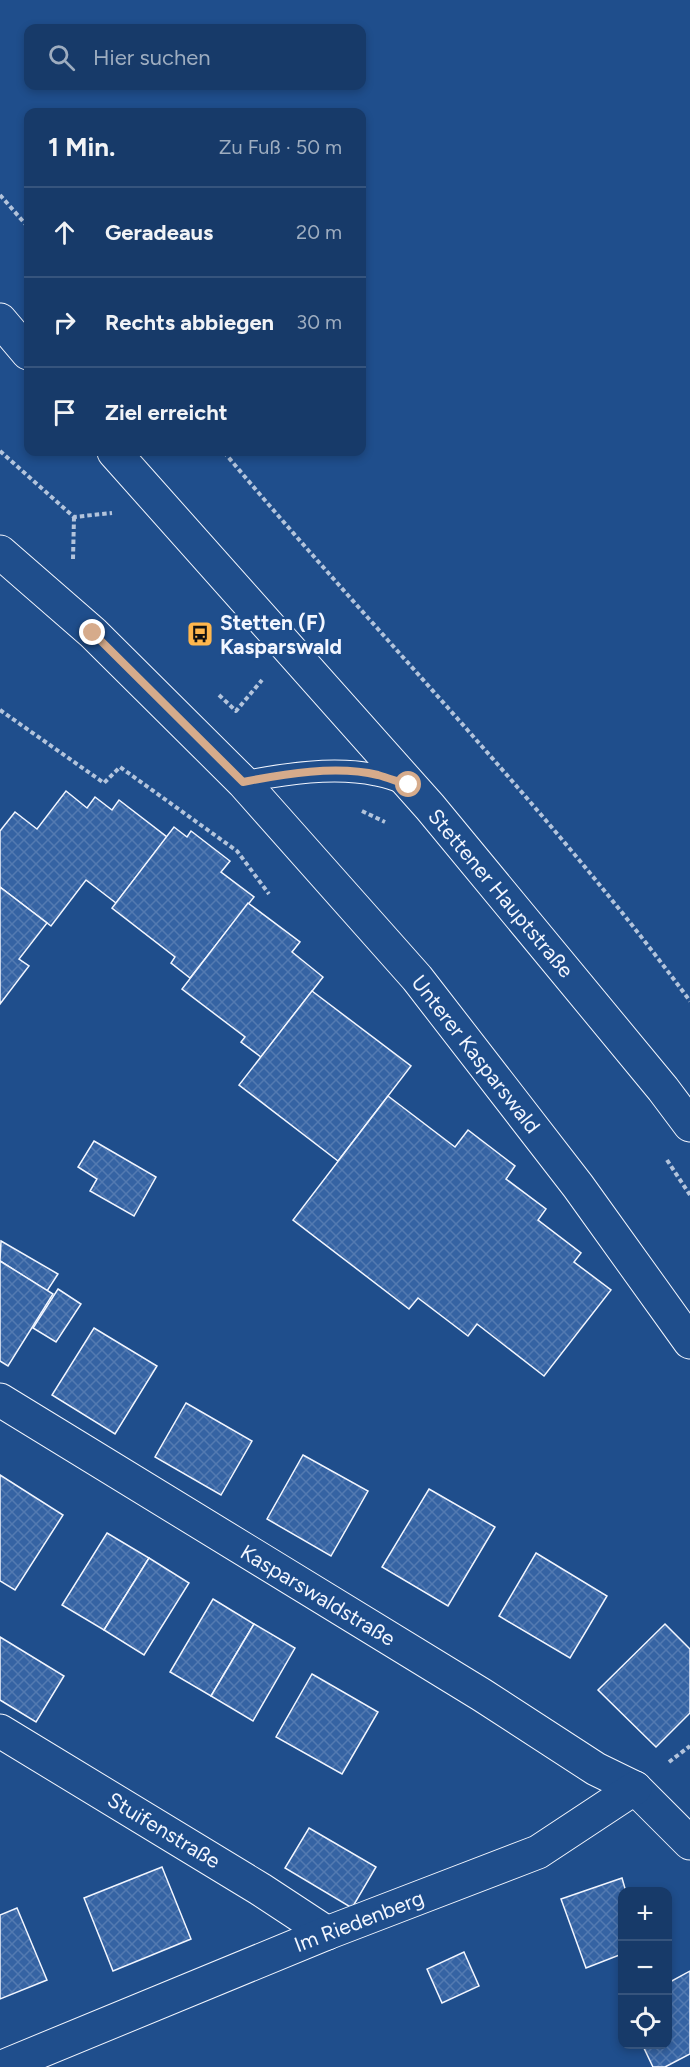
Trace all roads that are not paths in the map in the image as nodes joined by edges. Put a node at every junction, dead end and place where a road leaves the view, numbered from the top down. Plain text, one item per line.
1 (0, 322) edge
2 (24, 349) edge
3 (118, 456) edge
4 (0, 552) edge
5 (243, 782) junction
6 (409, 785) junction
7 (690, 1125) edge
8 (690, 1342) edge
9 (0, 1400) edge
10 (0, 1731) edge
11 (635, 1788) junction
12 (690, 1843) edge
13 (327, 1933) junction
14 (2, 2067) edge

1 - 2 street
3 - 6 street, Stettener Hauptstraße
4 - 5 street, Unterer Kasparswald
5 - 6 lane
5 - 8 street, Unterer Kasparswald
6 - 7 street, Stettener Hauptstraße
9 - 11 street, Kasparswaldstraße
10 - 13 street, Stuifenstraße
11 - 12 street
11 - 13 street, Im Riedenberg
13 - 14 street, Im Riedenberg

